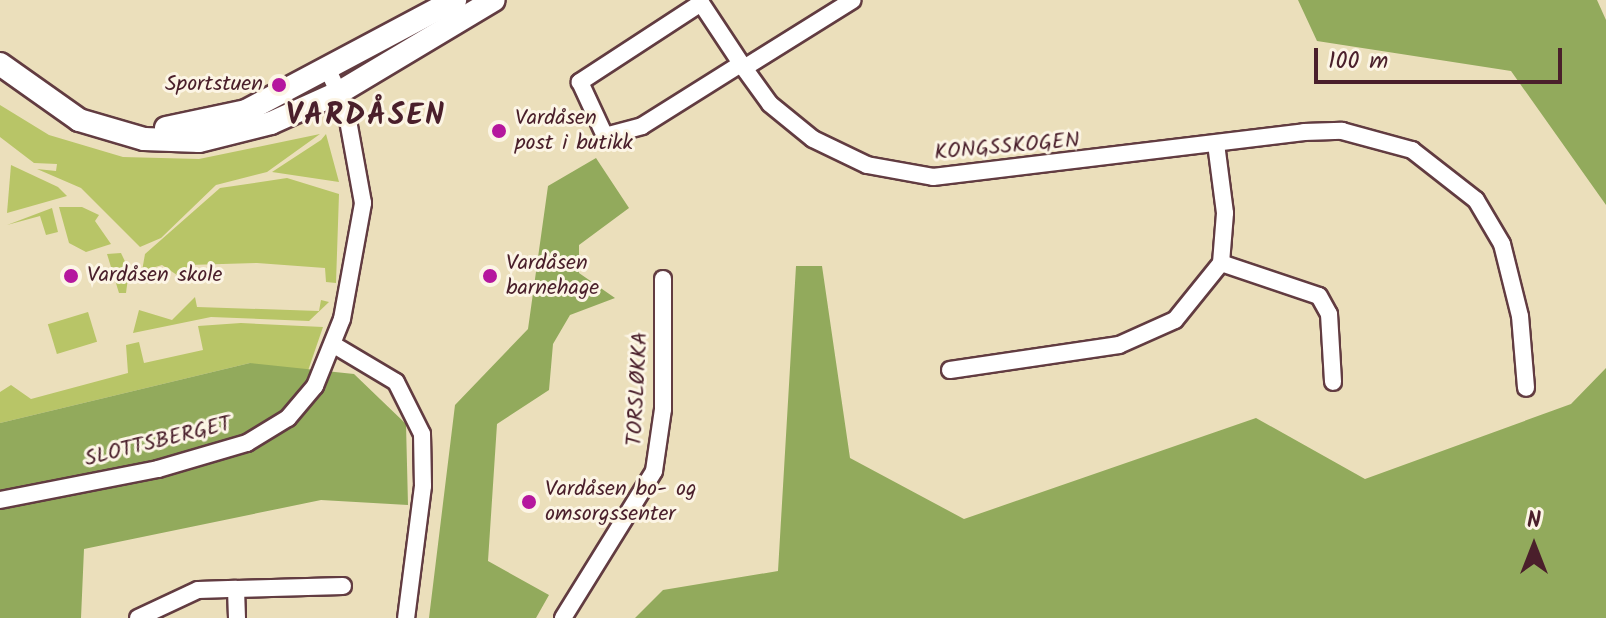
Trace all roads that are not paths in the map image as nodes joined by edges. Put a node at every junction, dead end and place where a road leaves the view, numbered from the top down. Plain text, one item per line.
1 (455, 0) edge
2 (494, 0) edge
3 (853, 0) edge
4 (700, 2) edge
5 (0, 64) edge
6 (742, 66) junction
7 (335, 82) junction
8 (1216, 144) junction
9 (1221, 263) junction
10 (663, 279) dead end
11 (334, 345) junction
12 (950, 370) dead end
13 (1333, 382) dead end
14 (1526, 388) dead end
15 (0, 500) edge
16 (343, 586) dead end
17 (236, 589) junction
18 (138, 618) edge
19 (237, 618) edge
20 (406, 618) edge
21 (563, 618) edge

1 - 7 main road
2 - 7 main road
3 - 6 street
4 - 6 street, KONGSSKOGEN
4 - 6 street
5 - 7 main road
6 - 8 street, KONGSSKOGEN
7 - 11 street, SLOTTSBERGET
8 - 9 street
8 - 14 street, KONGSSKOGEN
9 - 12 street
9 - 13 street
10 - 21 street, TORSLØKKA
11 - 15 street, SLOTTSBERGET
11 - 20 street
16 - 17 street
17 - 18 street
17 - 19 street

